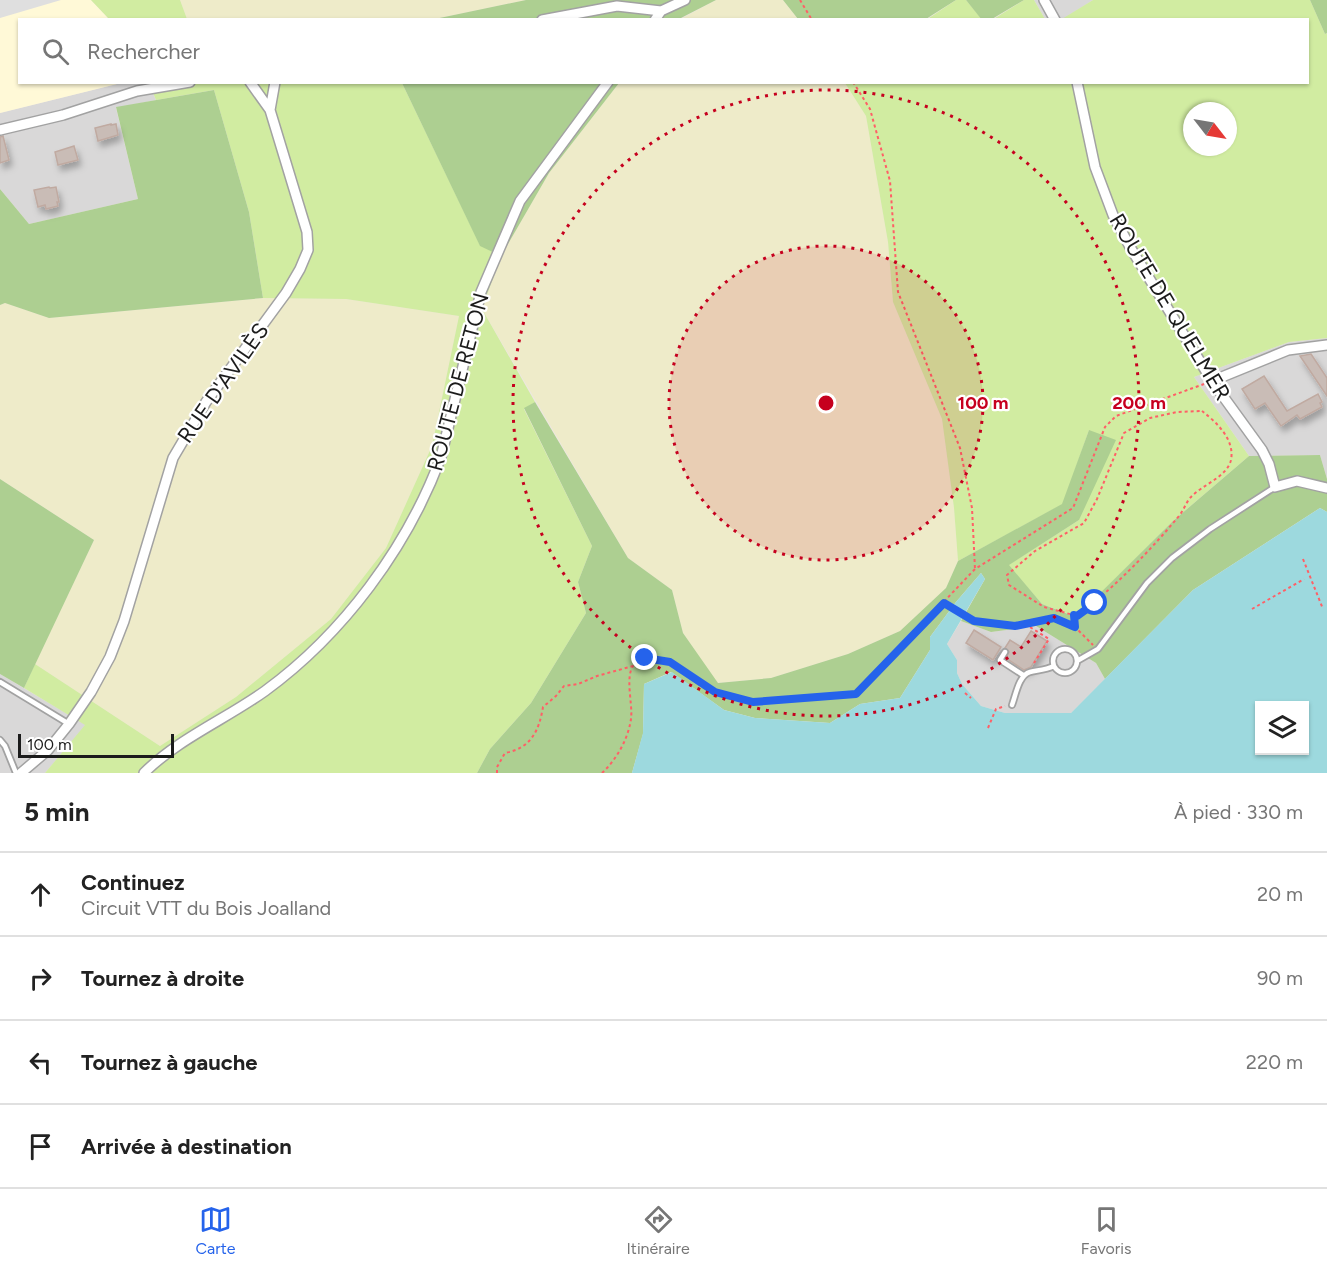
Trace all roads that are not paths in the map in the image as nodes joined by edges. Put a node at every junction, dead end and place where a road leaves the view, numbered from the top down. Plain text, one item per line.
1 (686, 0) edge
2 (1044, 0) edge
3 (661, 11) junction
4 (553, 18) edge
5 (656, 18) edge
6 (1054, 18) edge
7 (178, 84) edge
8 (251, 84) edge
9 (274, 84) edge
10 (607, 84) edge
11 (1077, 84) edge
12 (270, 110) junction
13 (0, 130) edge
14 (1327, 345) edge
15 (1212, 381) junction
16 (1275, 487) junction
17 (1327, 488) edge
18 (1005, 652) dead end
19 (1077, 661) junction
20 (1054, 666) junction
21 (1023, 675) junction
22 (0, 682) edge
23 (1012, 705) dead end
24 (69, 724) junction
25 (0, 740) edge
26 (16, 773) edge
27 (21, 773) edge
28 (144, 773) edge

1 - 3 street
2 - 6 street
3 - 4 street
3 - 5 street
7 - 13 street
8 - 12 street, RUE D'AVILÈS
9 - 12 street
10 - 28 street, ROUTE DE RETON
11 - 15 street, ROUTE DE QUELMER
12 - 24 street, RUE D'AVILÈS
14 - 15 street
15 - 16 street, ROUTE DE QUELMER
16 - 17 street
16 - 19 lane
18 - 21 lane
19 - 20 lane
19 - 20 lane
20 - 21 lane
21 - 23 lane
22 - 24 lane
24 - 27 street, RUE D'AVILÈS
25 - 26 lane

